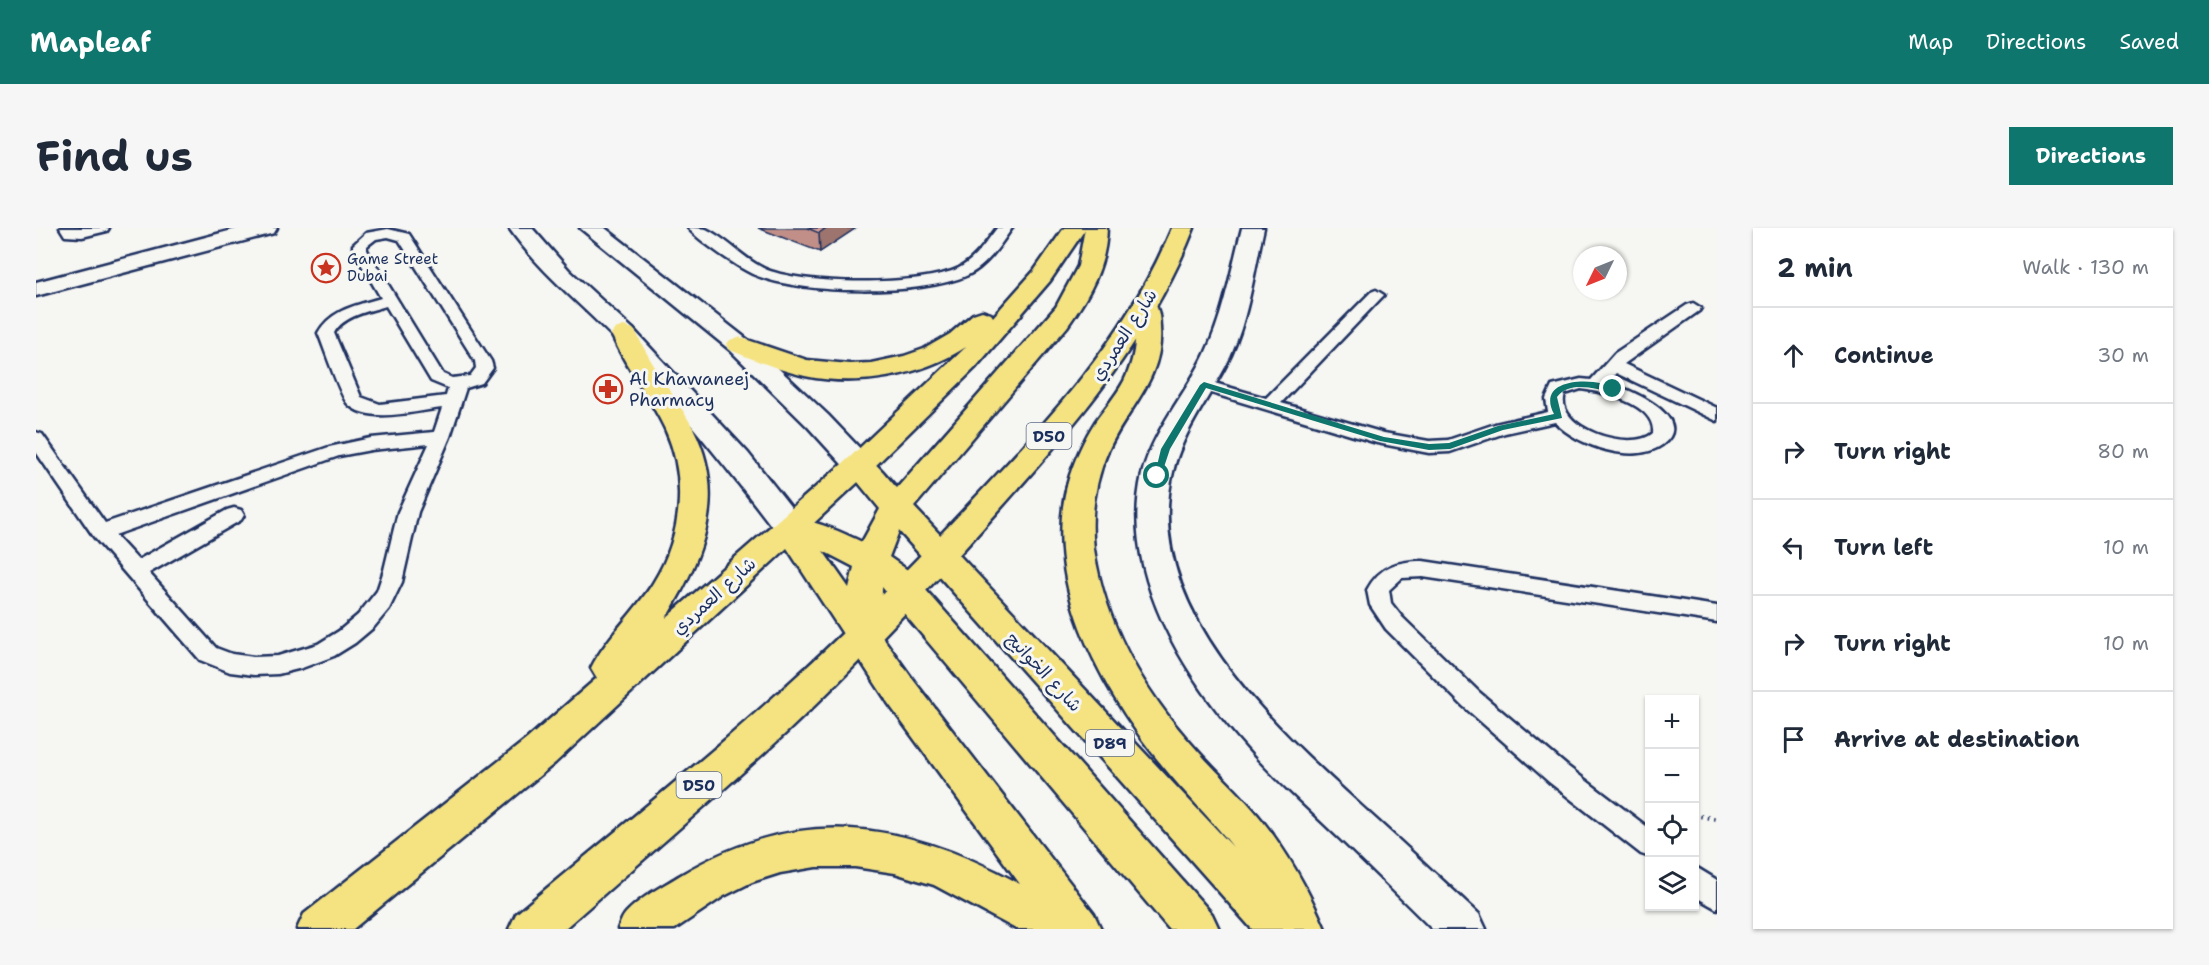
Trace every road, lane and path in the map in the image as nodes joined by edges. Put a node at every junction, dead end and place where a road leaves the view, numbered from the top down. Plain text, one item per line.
1 (67, 228) edge
2 (102, 228) edge
3 (266, 228) edge
4 (520, 228) edge
5 (568, 228) edge
6 (591, 228) edge
7 (695, 228) edge
8 (1005, 228) edge
9 (1075, 228) edge
10 (1096, 228) edge
11 (1183, 228) edge
12 (1253, 228) edge
13 (379, 231) edge
14 (1042, 276) junction
15 (36, 289) edge
16 (1376, 295) dead end
17 (391, 300) junction
18 (1145, 307) junction
19 (693, 308) junction
20 (1693, 308) dead end
21 (624, 334) junction
22 (740, 345) junction
23 (1613, 365) junction
24 (1204, 385) junction
25 (1596, 385) junction
26 (456, 393) junction
27 (1269, 405) junction
28 (1717, 415) edge
29 (1559, 416) junction
30 (441, 437) junction
31 (36, 438) edge
32 (859, 465) junction
33 (897, 507) junction
34 (234, 515) dead end
35 (790, 528) junction
36 (101, 532) junction
37 (940, 556) junction
38 (871, 561) junction
39 (134, 572) junction
40 (908, 591) junction
41 (1717, 614) edge
42 (864, 636) junction
43 (541, 751) junction
44 (1699, 816) edge
45 (1717, 819) edge
46 (1645, 841) edge
47 (1699, 882) edge
48 (1717, 896) edge
49 (319, 929) edge
50 (531, 929) edge
51 (639, 929) edge
52 (1059, 929) edge
53 (1079, 929) edge
54 (1197, 929) edge
55 (1281, 929) edge
56 (1303, 929) edge
57 (1464, 929) edge

1 - 2 lane
3 - 15 street
4 - 21 street
5 - 19 street
6 - 19 street
7 - 8 lane
9 - 14 main road, شارع العمردي
10 - 33 main road
11 - 18 main road, شارع العمردي / D50
12 - 24 street
13 - 17 lane
13 - 26 lane
14 - 22 main road
14 - 32 main road, شارع العمردي
16 - 27 lane
17 - 26 lane
17 - 26 lane
18 - 37 main road, شارع العمردي / D50
18 - 56 main road
19 - 22 street
20 - 23 lane
21 - 35 street
21 - 43 main road
22 - 32 street
23 - 25 lane
23 - 28 lane
24 - 27 lane
24 - 57 street
25 - 29 lane
25 - 29 lane
26 - 30 lane
27 - 29 lane
30 - 36 lane
30 - 39 lane
31 - 36 lane
32 - 33 main road, شارع الخوانيج / D89
32 - 35 main road, شارع العمردي
33 - 37 main road, شارع الخوانيج / D89
33 - 38 main road
34 - 39 lane
35 - 38 main road
35 - 42 main road
35 - 43 main road, شارع العمردي
36 - 39 lane
37 - 40 main road, شارع العمردي / D50
37 - 55 main road, شارع الخوانيج / D89
38 - 40 main road
38 - 42 main road
40 - 42 main road, شارع العمردي / D50
40 - 54 main road
41 - 46 lane
42 - 50 main road, شارع العمردي / D50
42 - 53 main road
43 - 49 main road, شارع العمردي
44 - 45 path
47 - 48 lane
51 - 52 main road

